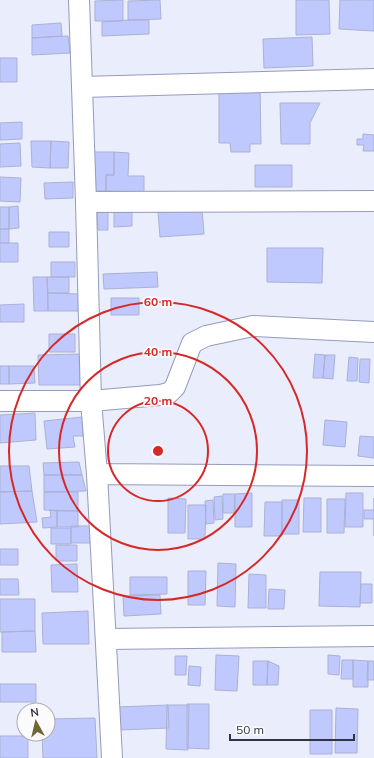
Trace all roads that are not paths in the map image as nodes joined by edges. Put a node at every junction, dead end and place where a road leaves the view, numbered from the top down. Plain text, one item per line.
1 (79, 0) edge
2 (374, 79) edge
3 (82, 87) junction
4 (374, 201) edge
5 (86, 202) junction
6 (374, 332) edge
7 (0, 401) edge
8 (91, 401) junction
9 (97, 474) junction
10 (374, 476) edge
11 (374, 636) edge
12 (106, 639) junction
13 (112, 758) edge

1 - 3 street
2 - 3 street
3 - 5 street
4 - 5 street
5 - 8 street
6 - 8 street
7 - 8 street
8 - 9 street
9 - 10 street
9 - 12 street
11 - 12 street
12 - 13 street

